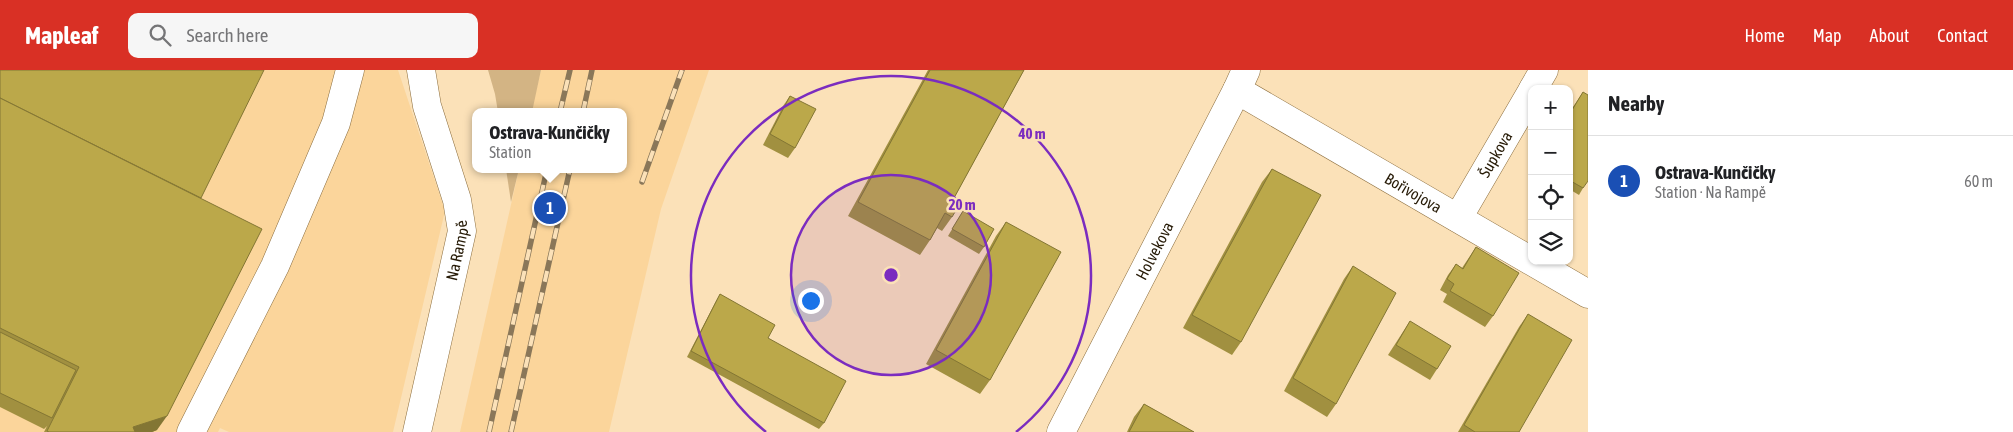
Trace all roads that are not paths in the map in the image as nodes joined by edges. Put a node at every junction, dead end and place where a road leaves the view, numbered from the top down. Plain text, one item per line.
1 (350, 70) edge
2 (421, 70) edge
3 (1544, 70) edge
4 (1242, 80) edge
5 (1535, 85) edge
6 (1528, 97) edge
7 (1458, 218) junction
8 (1588, 294) edge
9 (191, 432) edge
10 (417, 432) edge
11 (1061, 432) edge

1 - 9 street
2 - 10 street, Na Rampě
3 - 5 street, Šupkova
4 - 7 street, Bořivojova
4 - 11 street, Holvekova
6 - 7 street, Šupkova
7 - 8 street, Bořivojova

